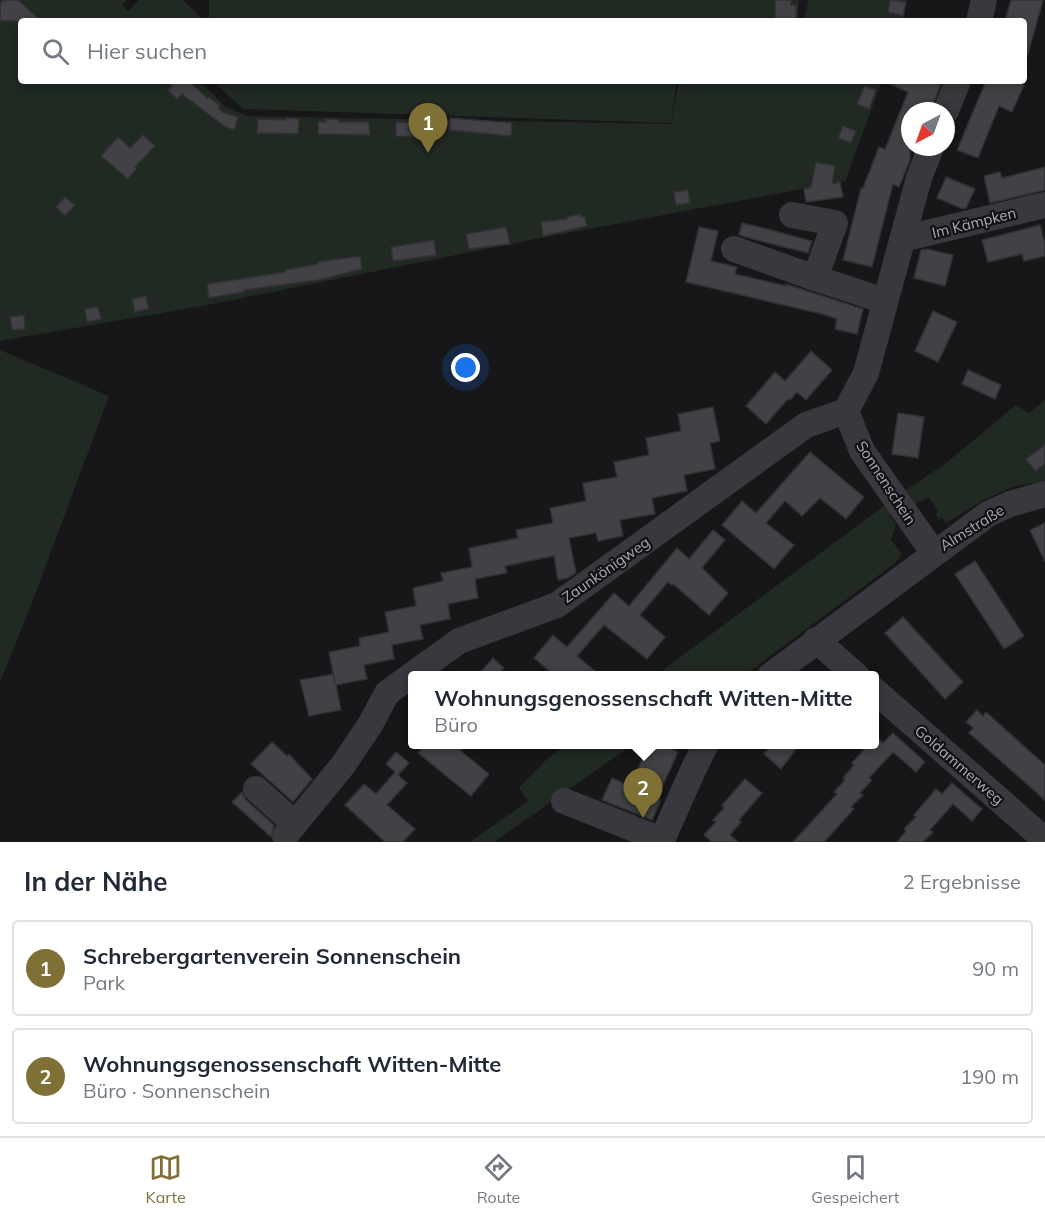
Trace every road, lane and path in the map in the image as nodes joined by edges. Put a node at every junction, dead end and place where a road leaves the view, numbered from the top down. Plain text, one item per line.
1 (984, 0) edge
2 (979, 18) edge
3 (957, 84) edge
4 (950, 102) edge
5 (928, 156) edge
6 (1045, 205) edge
7 (792, 215) dead end
8 (902, 239) junction
9 (734, 249) dead end
10 (815, 278) junction
11 (885, 302) junction
12 (846, 411) junction
13 (1045, 494) edge
14 (933, 552) junction
15 (816, 640) junction
16 (417, 671) edge
17 (775, 671) edge
18 (852, 671) edge
19 (408, 678) edge
20 (879, 694) edge
21 (704, 749) edge
22 (256, 789) dead end
23 (564, 801) dead end
24 (1045, 840) edge
25 (661, 841) edge

1 - 2 street
3 - 4 street
5 - 8 street
6 - 8 street, Im Kämpken
7 - 10 street
8 - 11 street
9 - 10 street
10 - 11 street
11 - 12 street
12 - 14 street, Sonnenschein
12 - 16 street, Zaunkönigweg
13 - 14 street, Almstraße
14 - 15 street
15 - 17 street
15 - 18 street
19 - 22 street, Zaunkönigweg
20 - 24 street, Goldammerweg
21 - 25 street
23 - 25 street

